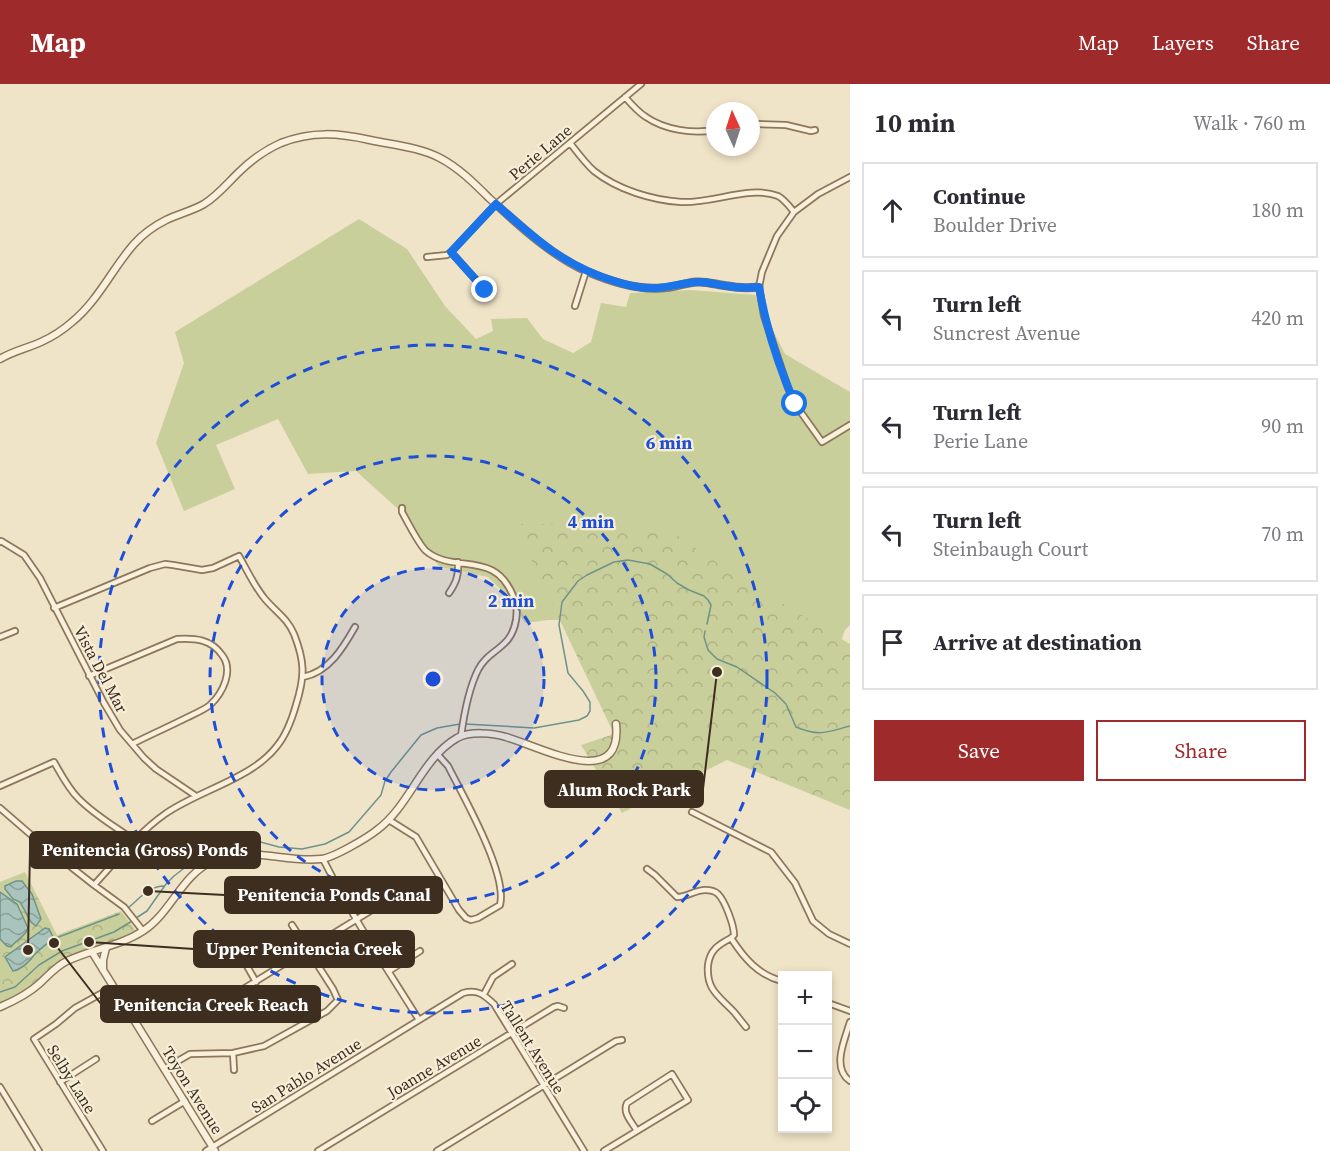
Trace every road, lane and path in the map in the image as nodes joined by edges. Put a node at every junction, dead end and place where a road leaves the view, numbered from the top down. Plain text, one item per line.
1 (641, 84) edge
2 (625, 97) junction
3 (760, 124) edge
4 (815, 130) dead end
5 (706, 131) edge
6 (570, 143) junction
7 (850, 177) edge
8 (496, 204) junction
9 (794, 213) junction
10 (451, 252) junction
11 (426, 257) dead end
12 (586, 271) junction
13 (759, 287) junction
14 (485, 290) dead end
15 (575, 306) dead end
16 (0, 360) edge
17 (850, 425) edge
18 (402, 508) dead end
19 (0, 542) edge
20 (458, 562) junction
21 (449, 593) dead end
22 (54, 608) junction
23 (355, 627) dead end
24 (15, 631) dead end
25 (0, 638) edge
26 (89, 676) junction
27 (303, 677) junction
28 (616, 724) dead end
29 (460, 736) junction
30 (132, 744) junction
31 (438, 755) junction
32 (0, 786) edge
33 (196, 796) junction
34 (0, 808) edge
35 (692, 812) dead end
36 (389, 820) junction
37 (135, 841) junction
38 (323, 859) junction
39 (647, 869) dead end
40 (94, 885) junction
41 (388, 900) dead end
42 (356, 919) junction
43 (292, 925) dead end
44 (143, 931) junction
45 (730, 938) junction
46 (850, 945) edge
47 (106, 948) junction
48 (308, 950) junction
49 (420, 951) dead end
50 (92, 952) junction
51 (239, 952) dead end
52 (512, 964) dead end
53 (103, 970) junction
54 (389, 971) junction
55 (778, 979) edge
56 (256, 982) junction
57 (113, 987) junction
58 (484, 994) junction
59 (832, 1004) edge
60 (0, 1007) edge
61 (564, 1008) dead end
62 (850, 1011) edge
63 (133, 1019) junction
64 (419, 1020) junction
65 (850, 1022) edge
66 (746, 1027) dead end
67 (512, 1034) junction
68 (622, 1040) dead end
69 (233, 1053) junction
70 (96, 1059) dead end
71 (164, 1069) junction
72 (234, 1070) dead end
73 (850, 1081) edge
74 (60, 1082) junction
75 (543, 1086) junction
76 (0, 1087) edge
77 (185, 1101) junction
78 (152, 1121) dead end
79 (637, 1131) junction
80 (214, 1149) edge
81 (39, 1151) edge
82 (103, 1151) edge
83 (206, 1151) edge
84 (318, 1151) edge
85 (437, 1151) edge
86 (584, 1151) edge
87 (604, 1151) edge

1 - 2 street, Perie Lane
2 - 5 street
2 - 6 street, Perie Lane
3 - 4 street
6 - 8 street, Perie Lane
6 - 9 street
7 - 9 street
8 - 10 street, Perie Lane
8 - 12 street
8 - 16 street
9 - 13 street
10 - 11 street
10 - 14 street
12 - 13 street
12 - 15 street
13 - 17 street
18 - 20 street
19 - 22 street, Vista Del Mar
20 - 21 street
20 - 29 street
22 - 26 street, Vista Del Mar
22 - 27 street
23 - 27 street
24 - 25 street
26 - 30 street, Vista Del Mar
26 - 30 street
27 - 33 street
28 - 29 street
29 - 31 street
30 - 33 street, Vista Del Mar
31 - 36 street
31 - 36 street
32 - 37 street
33 - 37 street
34 - 40 street
35 - 46 street
36 - 38 street
37 - 40 street
38 - 42 street
38 - 44 street
39 - 45 street
40 - 44 street
41 - 42 street
42 - 48 street
42 - 54 street
43 - 48 street
44 - 47 street
45 - 55 street
45 - 66 street
47 - 50 street
47 - 53 street
48 - 56 street
48 - 69 street
49 - 54 street
50 - 53 street, Toyon Avenue
50 - 60 street
51 - 56 street
52 - 58 street
53 - 57 street, Toyon Avenue
54 - 64 street
56 - 63 street
57 - 63 street, Toyon Avenue
57 - 74 street, Selby Lane
58 - 64 street, Tallent Avenue
58 - 67 street, Tallent Avenue
59 - 62 street
61 - 67 street, Joanne Avenue
63 - 71 street, Toyon Avenue
64 - 80 street, San Pablo Avenue
65 - 73 street
67 - 75 street, Tallent Avenue
67 - 84 street, Joanne Avenue
68 - 75 street
69 - 71 street
69 - 72 street
70 - 74 street
71 - 77 street, Toyon Avenue
74 - 82 street, Selby Lane
75 - 85 street
75 - 86 street, Tallent Avenue
76 - 81 street
77 - 78 street
77 - 80 street, Toyon Avenue
79 - 79 street
79 - 87 street
80 - 83 street, San Pablo Avenue

